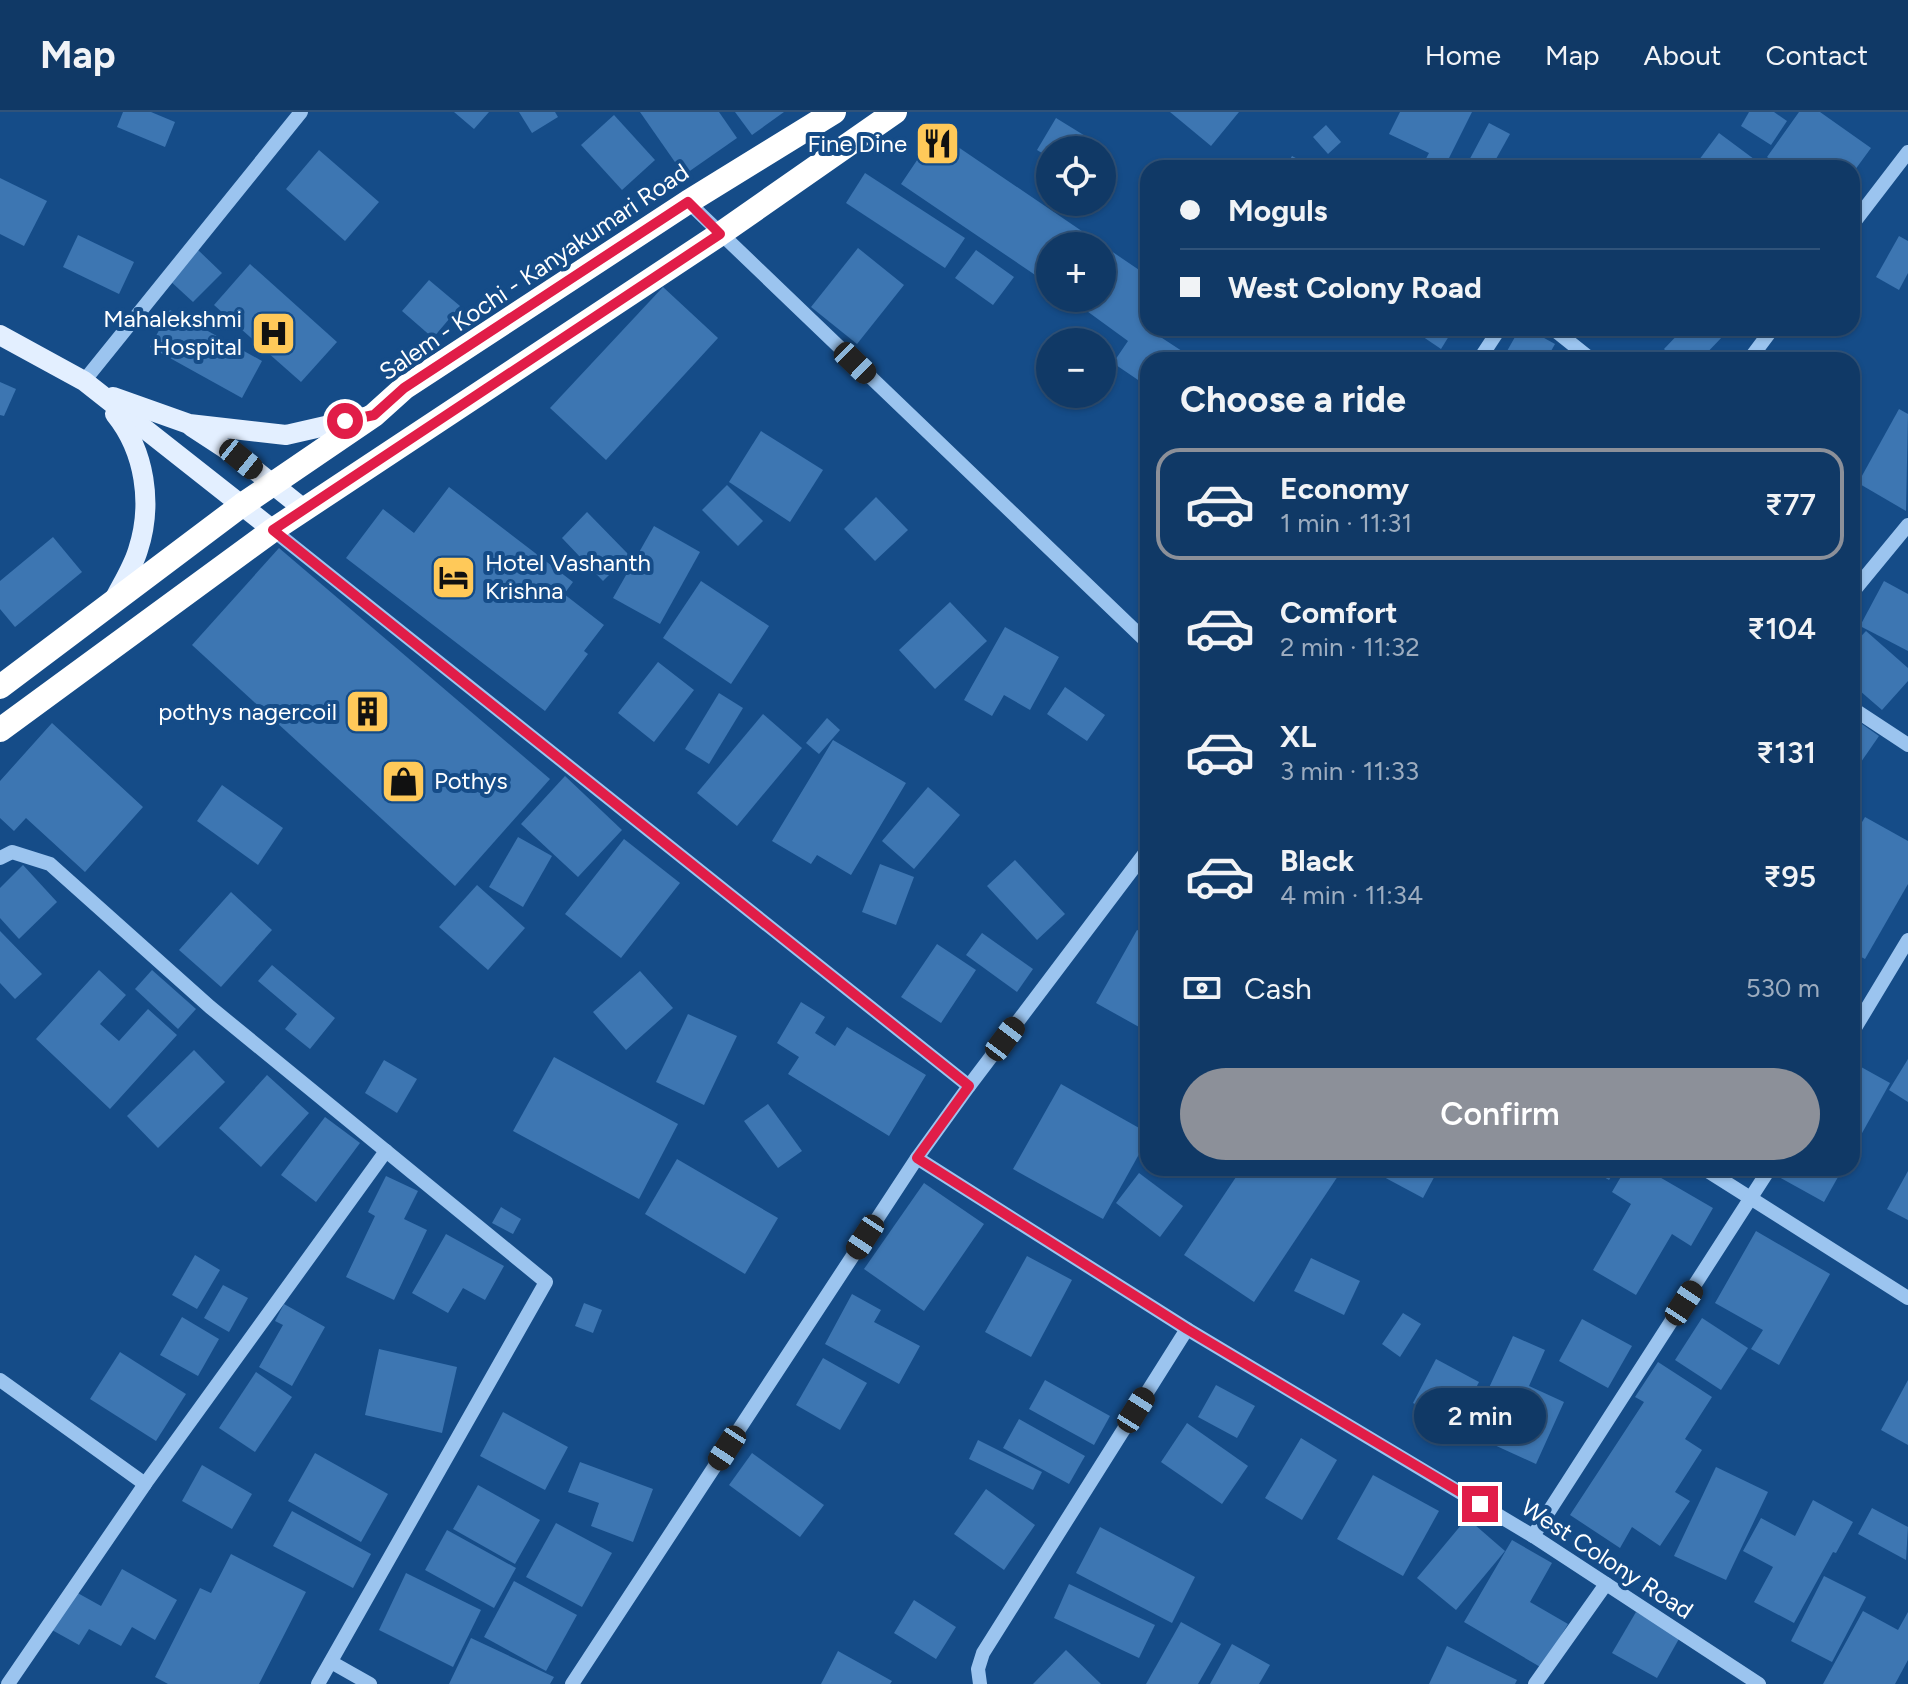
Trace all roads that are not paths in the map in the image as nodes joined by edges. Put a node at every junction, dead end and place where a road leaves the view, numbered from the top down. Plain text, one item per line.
1 (301, 112) edge
2 (834, 112) edge
3 (895, 112) edge
4 (1908, 152) edge
5 (688, 202) junction
6 (1860, 215) edge
7 (720, 234) junction
8 (0, 335) edge
9 (1562, 336) edge
10 (1582, 352) edge
11 (89, 385) junction
12 (374, 415) junction
13 (189, 424) junction
14 (273, 485) junction
15 (242, 505) junction
16 (305, 510) junction
17 (1908, 525) edge
18 (273, 530) junction
19 (1860, 583) edge
20 (111, 604) junction
21 (1140, 635) edge
22 (0, 687) edge
23 (1860, 713) edge
24 (0, 730) edge
25 (1908, 745) edge
26 (0, 858) edge
27 (1140, 860) edge
28 (1908, 940) edge
29 (1860, 1020) edge
30 (969, 1086) junction
31 (386, 1151) junction
32 (917, 1158) junction
33 (1715, 1176) edge
34 (1765, 1176) edge
35 (1750, 1200) junction
36 (1908, 1298) edge
37 (1187, 1329) junction
38 (0, 1380) edge
39 (145, 1484) junction
40 (1533, 1536) junction
41 (1606, 1584) junction
42 (331, 1662) junction
43 (8, 1684) edge
44 (318, 1684) edge
45 (370, 1684) edge
46 (572, 1684) edge
47 (980, 1684) edge
48 (1535, 1684) edge
49 (1759, 1684) edge

1 - 11 street
2 - 5 highway, Salem - Kochi - Kanyakumari Road
3 - 7 highway
4 - 6 street
5 - 7 street
5 - 12 highway, Salem - Kochi - Kanyakumari Road
7 - 16 highway
7 - 21 street
8 - 11 main road
9 - 10 street
11 - 13 main road
11 - 15 main road
11 - 20 main road
12 - 13 main road
12 - 14 highway, Salem - Kochi - Kanyakumari Road
13 - 14 main road
14 - 15 highway, Salem - Kochi - Kanyakumari Road
14 - 16 main road
15 - 18 main road
15 - 20 highway, Salem - Kochi - Kanyakumari Road
16 - 18 highway
17 - 19 street
18 - 24 highway
18 - 30 street
20 - 22 highway, Salem - Kochi - Kanyakumari Road
23 - 25 street
26 - 31 street
27 - 30 street
28 - 29 street
30 - 32 street
31 - 39 street
31 - 42 street
32 - 37 street, West Colony Road
32 - 46 street
33 - 35 street
34 - 35 street
35 - 36 street
35 - 40 street
37 - 40 street, West Colony Road
37 - 47 street
38 - 39 street
39 - 43 street
40 - 41 street, West Colony Road
41 - 48 street
41 - 49 street, West Colony Road
42 - 44 street
42 - 45 street

